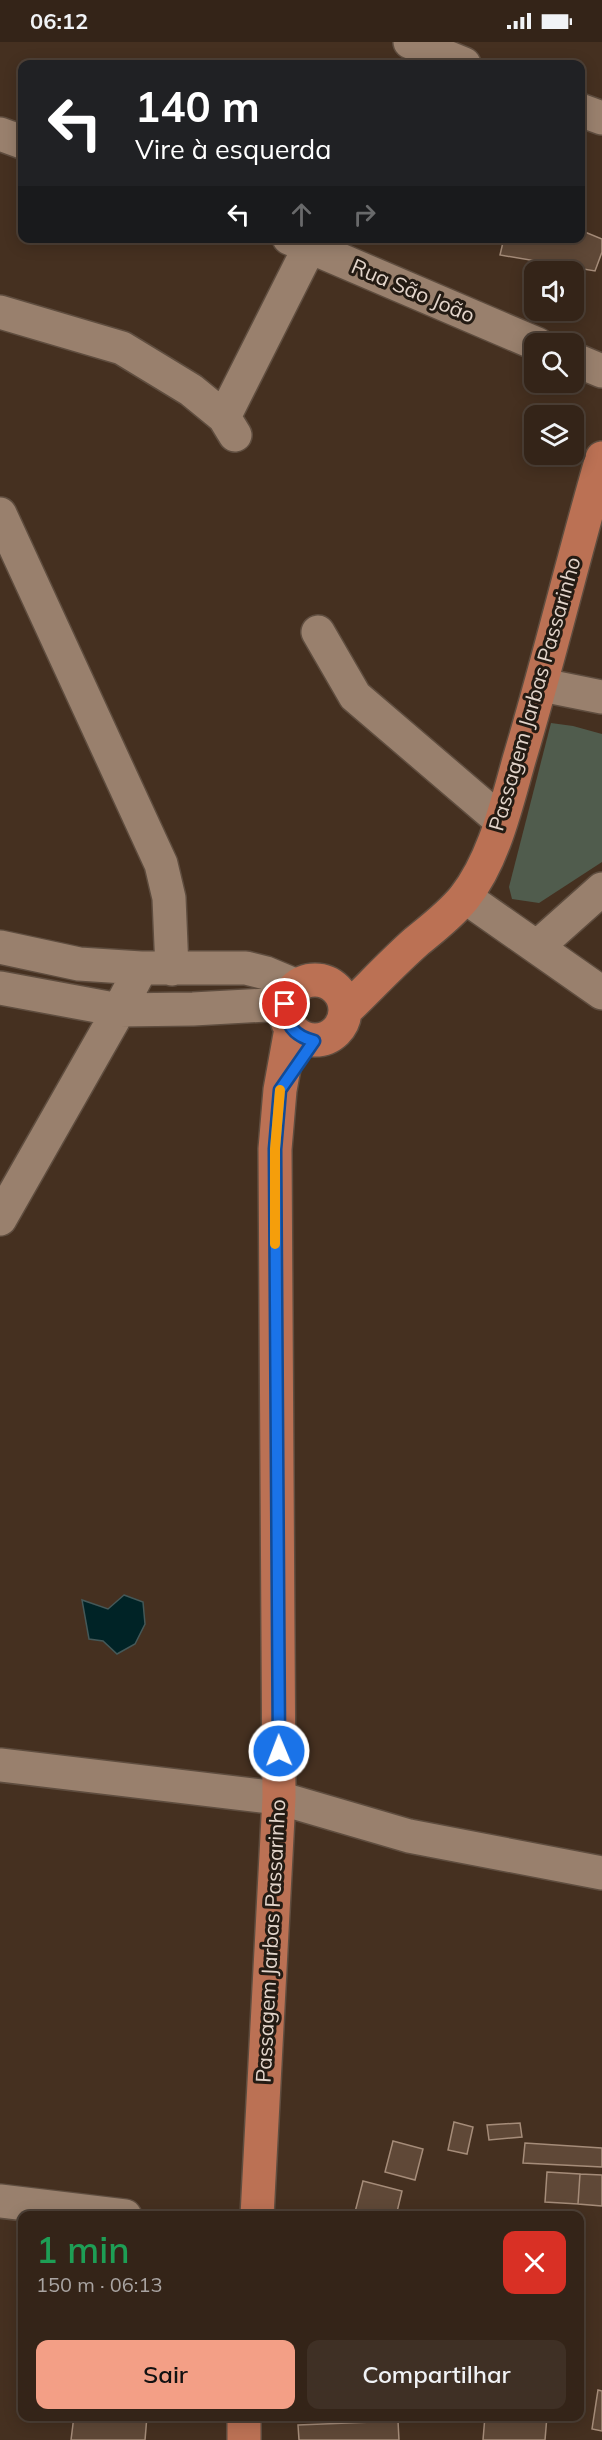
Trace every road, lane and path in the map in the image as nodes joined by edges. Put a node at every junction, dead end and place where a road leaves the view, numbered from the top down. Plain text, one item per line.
1 (410, 42) edge
2 (454, 60) edge
3 (585, 112) edge
4 (602, 118) edge
5 (0, 134) edge
6 (18, 141) edge
7 (299, 243) edge
8 (301, 243) edge
9 (0, 312) edge
10 (524, 338) edge
11 (584, 364) edge
12 (602, 371) edge
13 (602, 458) edge
14 (0, 514) edge
15 (318, 632) dead end
16 (542, 685) junction
17 (602, 697) edge
18 (501, 821) junction
19 (602, 889) edge
20 (465, 897) junction
21 (0, 947) edge
22 (537, 947) junction
23 (157, 969) junction
24 (0, 988) edge
25 (602, 993) edge
26 (338, 998) junction
27 (119, 1010) junction
28 (297, 1015) junction
29 (0, 1219) edge
30 (0, 1765) edge
31 (279, 1798) junction
32 (602, 1873) edge
33 (0, 2202) edge
34 (80, 2211) edge
35 (257, 2211) edge
36 (244, 2421) edge
37 (244, 2440) edge

1 - 2 street
3 - 4 street
5 - 6 street
7 - 9 street
8 - 10 street, Rua São João
11 - 12 street
13 - 16 main road, Passagem Jarbas Passarinho
14 - 23 street
15 - 18 street
16 - 17 street
16 - 18 main road, Passagem Jarbas Passarinho
18 - 20 main road, Passagem Jarbas Passarinho
19 - 22 street
20 - 22 street
20 - 26 main road, Passagem Jarbas Passarinho
21 - 23 street
22 - 25 street
23 - 27 street
23 - 28 street
24 - 27 street
26 - 28 main road
26 - 28 main road, Passagem Jarbas Passarinho
27 - 28 street
27 - 29 street
28 - 31 main road, Passagem Jarbas Passarinho
30 - 31 street
31 - 32 street
31 - 35 main road, Passagem Jarbas Passarinho
33 - 34 street
36 - 37 main road

